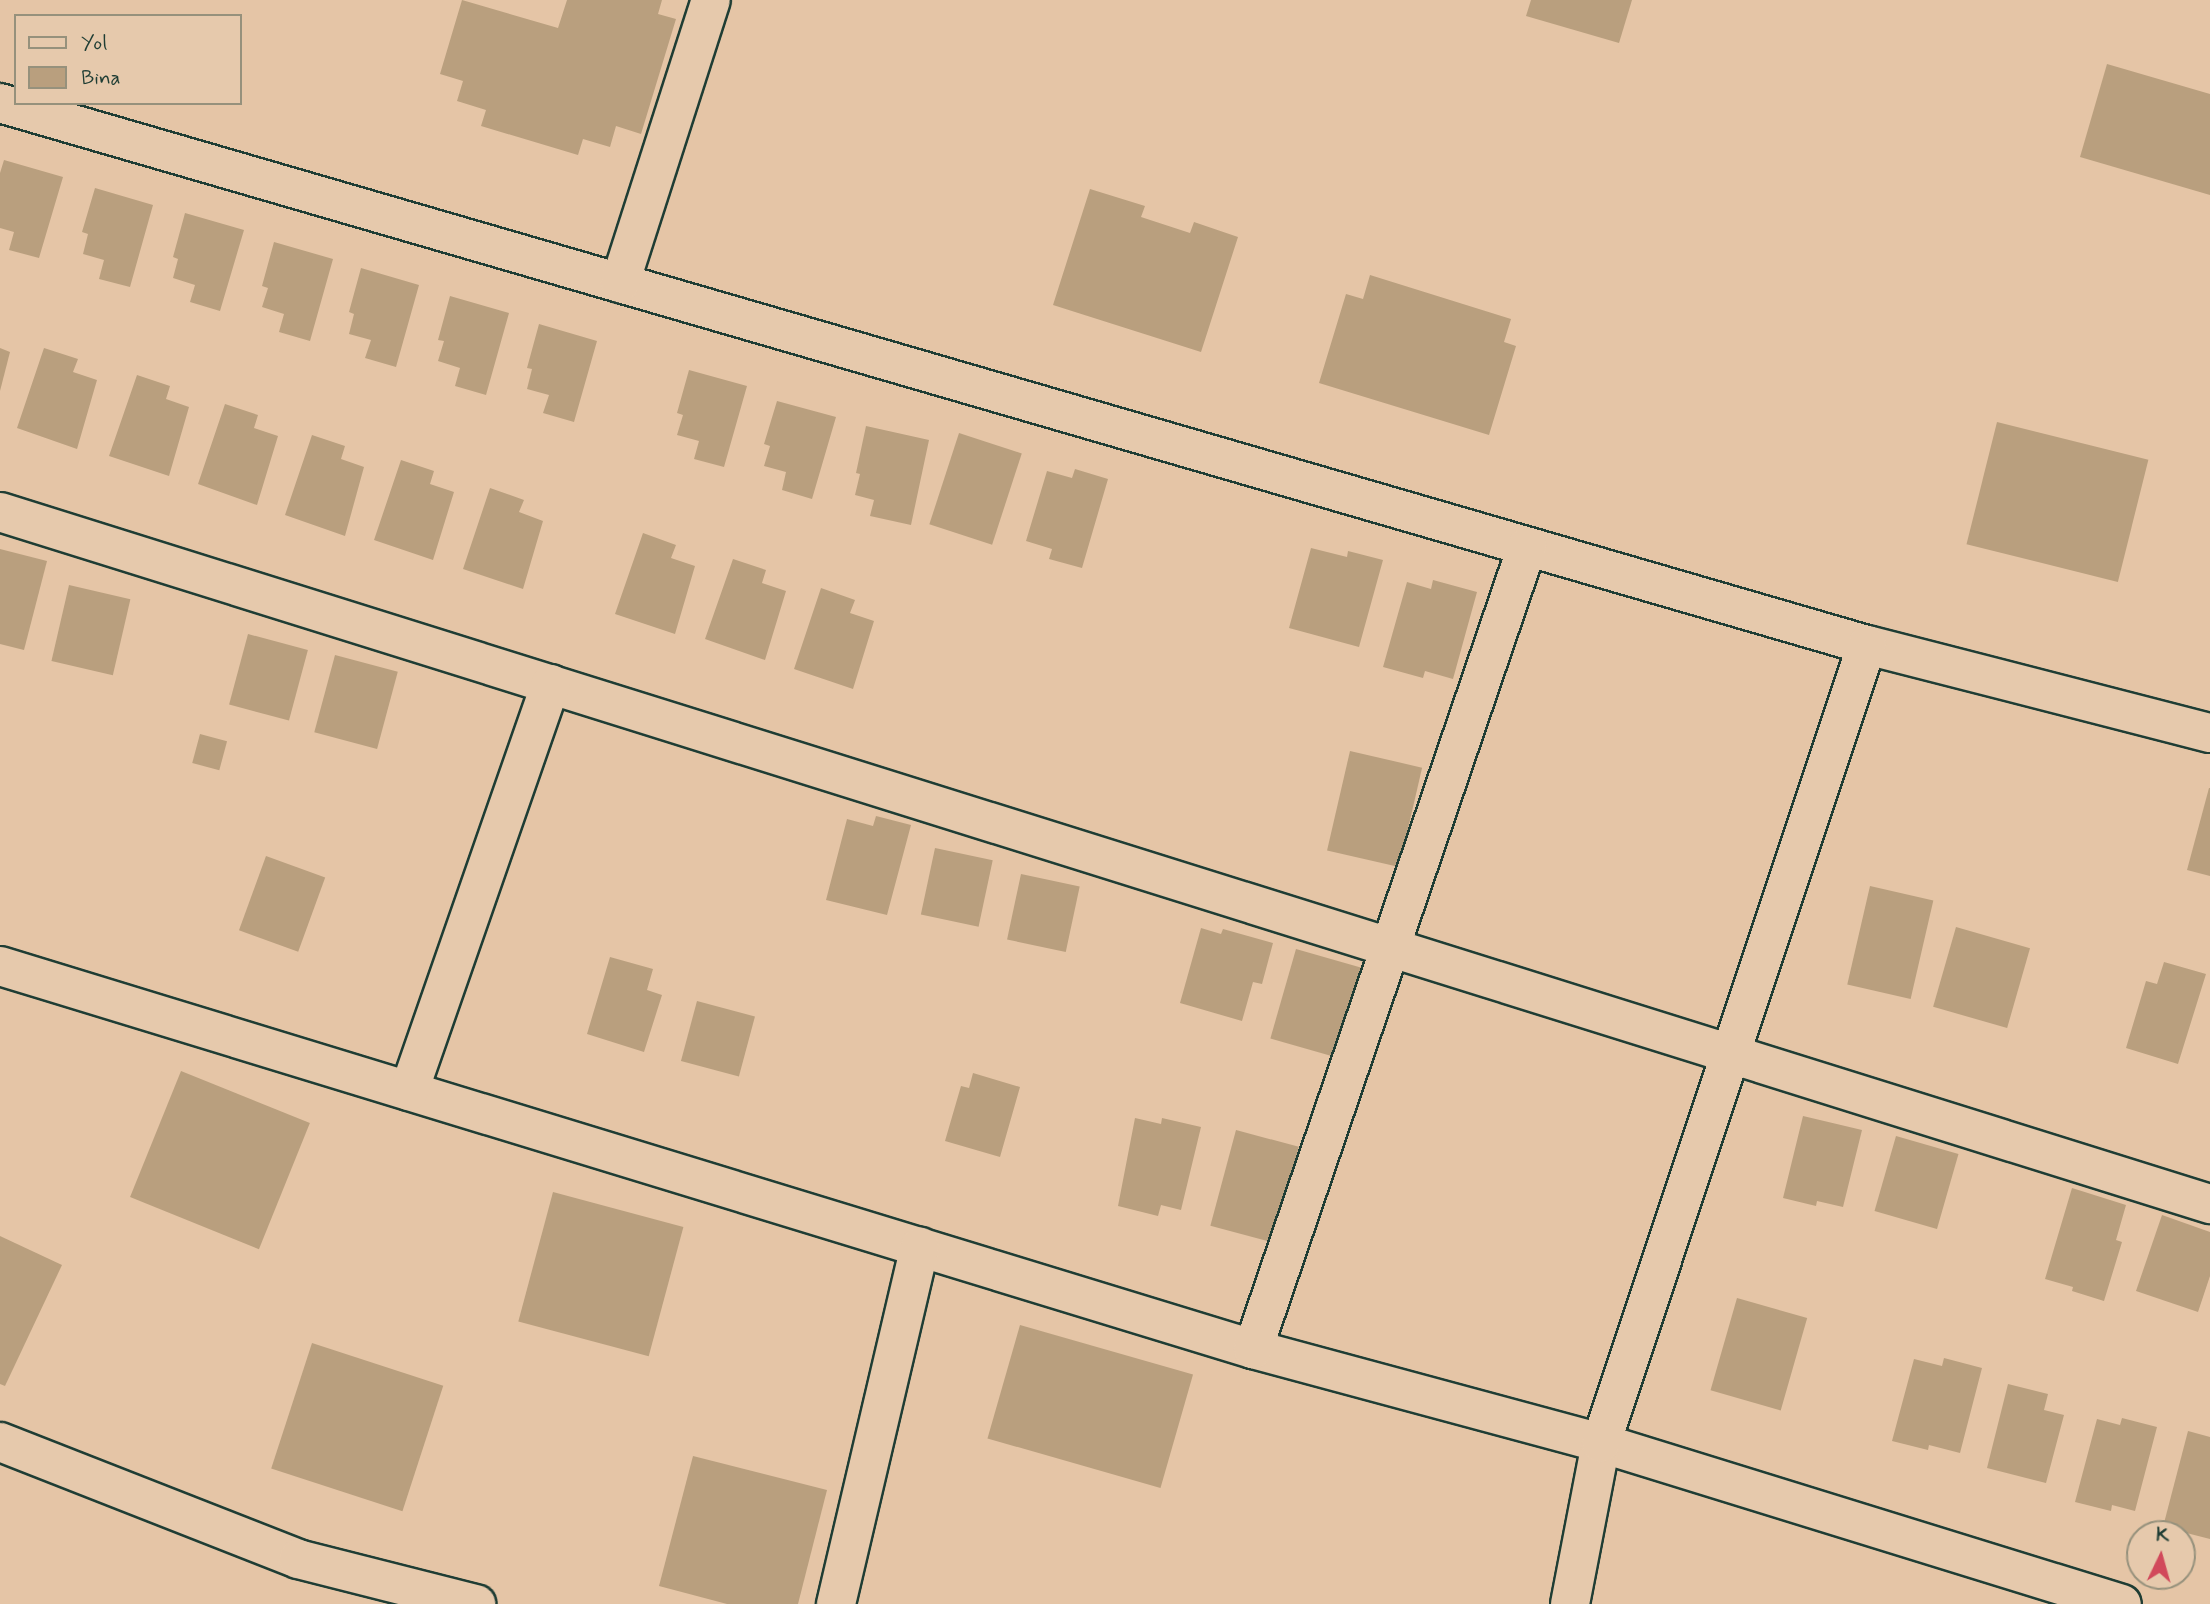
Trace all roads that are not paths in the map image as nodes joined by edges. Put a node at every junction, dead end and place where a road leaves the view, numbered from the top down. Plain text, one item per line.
1 (711, 0) edge
2 (0, 103) edge
3 (620, 283) junction
4 (0, 512) edge
5 (1527, 547) junction
6 (1867, 645) junction
7 (551, 684) junction
8 (2210, 733) edge
9 (1392, 948) junction
10 (0, 966) edge
11 (1731, 1054) junction
12 (409, 1091) junction
13 (2210, 1204) edge
14 (920, 1247) junction
15 (1253, 1349) junction
16 (0, 1442) edge
17 (1601, 1443) junction
18 (476, 1604) edge
19 (836, 1604) edge
20 (1570, 1604) edge
21 (2122, 1604) edge

1 - 3 street
2 - 3 street
3 - 5 street
4 - 7 street
5 - 6 street
5 - 9 street
6 - 8 street
6 - 11 street
7 - 9 street
7 - 12 street
9 - 11 street
9 - 15 street
10 - 12 street
11 - 13 street
11 - 17 street
12 - 14 street
14 - 15 street
14 - 19 street
15 - 17 street
16 - 18 street
17 - 20 street
17 - 21 street

